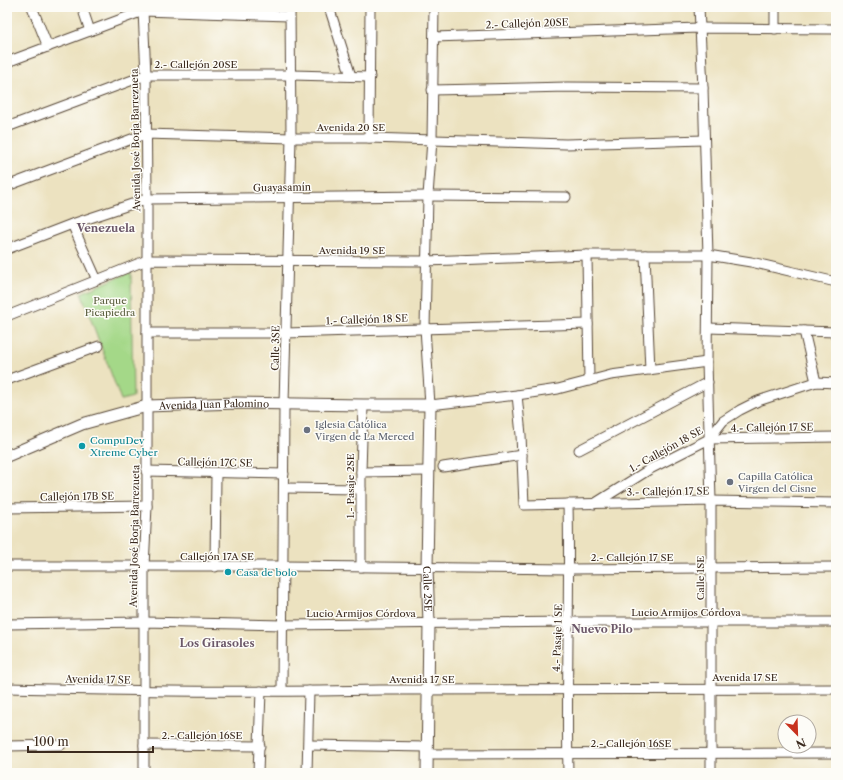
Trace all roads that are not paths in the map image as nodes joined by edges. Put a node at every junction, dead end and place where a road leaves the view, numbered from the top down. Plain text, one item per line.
1 (32, 7) edge
2 (82, 7) edge
3 (329, 7) edge
4 (370, 7) edge
5 (434, 7) edge
6 (699, 7) edge
7 (775, 7) edge
8 (142, 9) edge
9 (290, 11) edge
10 (699, 28) junction
11 (836, 28) edge
12 (775, 29) junction
13 (90, 31) junction
14 (434, 36) junction
15 (48, 47) junction
16 (7, 62) edge
17 (146, 75) junction
18 (292, 75) junction
19 (351, 76) junction
20 (370, 77) junction
21 (703, 88) junction
22 (432, 90) junction
23 (7, 127) edge
24 (146, 134) junction
25 (291, 138) junction
26 (369, 138) junction
27 (432, 140) junction
28 (704, 140) junction
29 (8, 183) edge
30 (428, 196) junction
31 (566, 197) dead end
32 (290, 198) junction
33 (147, 199) junction
34 (72, 224) junction
35 (7, 249) edge
36 (587, 255) junction
37 (646, 255) junction
38 (708, 255) junction
39 (147, 260) junction
40 (288, 261) junction
41 (426, 261) junction
42 (97, 280) junction
43 (835, 282) edge
44 (7, 316) edge
45 (588, 324) junction
46 (425, 328) junction
47 (708, 328) junction
48 (804, 331) junction
49 (836, 332) edge
50 (147, 333) junction
51 (286, 333) junction
52 (99, 346) dead end
53 (707, 362) junction
54 (650, 370) junction
55 (7, 380) edge
56 (589, 381) junction
57 (708, 382) junction
58 (816, 382) junction
59 (836, 383) edge
60 (517, 396) junction
61 (284, 404) junction
62 (363, 405) junction
63 (430, 405) junction
64 (147, 406) junction
65 (836, 437) edge
66 (709, 439) junction
67 (579, 450) dead end
68 (522, 455) junction
69 (7, 456) edge
70 (444, 467) dead end
71 (146, 471) junction
72 (429, 471) junction
73 (361, 472) junction
74 (216, 473) junction
75 (284, 474) junction
76 (284, 488) junction
77 (361, 489) junction
78 (711, 501) junction
79 (836, 503) edge
80 (568, 504) junction
81 (594, 504) junction
82 (146, 506) junction
83 (7, 508) edge
84 (7, 566) edge
85 (282, 566) junction
86 (144, 567) junction
87 (215, 567) junction
88 (362, 567) junction
89 (836, 567) edge
90 (427, 568) junction
91 (711, 568) junction
92 (570, 569) junction
93 (144, 622) junction
94 (569, 622) junction
95 (836, 622) edge
96 (429, 623) junction
97 (711, 623) junction
98 (7, 624) edge
99 (282, 625) junction
100 (7, 688) edge
101 (711, 688) junction
102 (836, 689) edge
103 (282, 690) junction
104 (567, 690) junction
105 (144, 691) junction
106 (261, 691) junction
107 (310, 691) junction
108 (428, 691) junction
109 (61, 745) dead end
110 (309, 745) junction
111 (7, 746) edge
112 (144, 746) junction
113 (260, 746) junction
114 (427, 751) junction
115 (836, 753) edge
116 (711, 754) junction
117 (568, 755) junction
118 (144, 773) edge
119 (258, 773) edge
120 (307, 773) edge
121 (427, 773) edge
122 (568, 773) edge
123 (711, 773) edge

1 - 15 street
2 - 13 street
3 - 19 street
4 - 20 street
5 - 14 street
6 - 10 street, Calle 1SE
7 - 12 street
8 - 9 street
8 - 13 street
8 - 17 street, Avenida José Borja Barrezueta
9 - 18 street, Calle 3SE
10 - 12 street, 2.- Callejón 20SE
10 - 14 street, 2.- Callejón 20SE
10 - 21 street, Calle 1SE
11 - 12 street, 2.- Callejón 20SE
13 - 15 street
14 - 22 street
15 - 16 street
17 - 18 street, 2.- Callejón 20SE
17 - 23 street, 2.- Callejón 20SE
17 - 24 street, Avenida José Borja Barrezueta
18 - 19 street, 2.- Callejón 20SE
18 - 25 street, Calle 3SE
19 - 20 street, 2.- Callejón 20SE
20 - 26 street
21 - 22 street
21 - 28 street, Calle 1SE
22 - 27 street
24 - 25 street, Avenida 20 SE
24 - 29 street, Avenida 20 SE
24 - 33 street, Avenida José Borja Barrezueta
25 - 26 street, Avenida 20 SE
25 - 32 street, Calle 3SE
26 - 27 street, Avenida 20 SE
27 - 28 street, Avenida 20 SE
27 - 30 street
28 - 38 street, Calle 1SE
30 - 31 street, Guayasamín
30 - 32 street, Guayasamín
30 - 41 street
32 - 33 street, Guayasamín
32 - 40 street, Calle 3SE
33 - 34 street, Guayasamín
33 - 39 street, Avenida José Borja Barrezueta
34 - 35 street, Guayasamín
34 - 42 street
36 - 37 street, Avenida 19 SE
36 - 41 street, Avenida 19 SE
36 - 45 street
37 - 38 street, Avenida 19 SE
37 - 54 street
38 - 43 street, Avenida 19 SE
38 - 47 street, Calle 1SE
39 - 40 street, Avenida 19 SE
39 - 42 street, Avenida 19 SE
39 - 50 street, Avenida José Borja Barrezueta
40 - 41 street, Avenida 19 SE
40 - 51 street, Calle 3SE
41 - 46 street
42 - 44 street, Avenida 19 SE
45 - 46 street, 1.- Callejón 18 SE
45 - 56 street
46 - 51 street, 1.- Callejón 18 SE
46 - 63 street
47 - 48 street
47 - 53 street, Calle 1SE
48 - 49 street
48 - 58 street
50 - 51 street, 1.- Callejón 18 SE
50 - 64 street, Avenida José Borja Barrezueta
51 - 61 street, Calle 3SE
52 - 55 street
53 - 54 street
53 - 57 street, Calle 1SE
54 - 56 street
56 - 60 street
57 - 66 street, Calle 1SE
57 - 67 street
58 - 59 street, 1.- Callejón 18 SE
58 - 66 street, 1.- Callejón 18 SE
60 - 63 street
60 - 68 street
61 - 62 street, Avenida Juan Palomino
61 - 64 street, Avenida Juan Palomino
61 - 75 street, Calle 3SE
62 - 63 street, Avenida Juan Palomino
62 - 73 street, 1.- Pasaje 2SE
63 - 72 street, Calle 2SE
64 - 69 street, Avenida Juan Palomino
64 - 71 street, Avenida José Borja Barrezueta
65 - 66 street, 4.- Callejón 17 SE
66 - 78 street, Calle 1SE
66 - 81 street, 1.- Callejón 18 SE
68 - 70 street
68 - 80 street, 3.- Callejón 17 SE
71 - 74 street, Callejón 17C SE
71 - 82 street, Avenida José Borja Barrezueta
72 - 73 street
72 - 90 street, Calle 2SE
73 - 77 street, 1.- Pasaje 2SE
74 - 75 street, Callejón 17C SE
74 - 87 street
75 - 76 street, Calle 3SE
76 - 77 street
76 - 85 street, Calle 3SE
77 - 88 street, 1.- Pasaje 2SE
78 - 79 street, 3.- Callejón 17 SE
78 - 81 street, 3.- Callejón 17 SE
78 - 91 street, Calle 1SE
80 - 81 street, 3.- Callejón 17 SE
80 - 92 street, 4.- Pasaje 1 SE
82 - 83 street, Callejón 17B SE
82 - 86 street, Avenida José Borja Barrezueta
84 - 86 street, Callejón 17A SE
85 - 87 street, Callejón 17A SE
85 - 88 street, Callejón 17A SE
85 - 99 street, Calle 3SE
86 - 87 street, Callejón 17A SE
86 - 93 street, Avenida José Borja Barrezueta
88 - 90 street, Callejón 17A SE
89 - 91 street, 2.- Callejón 17 SE
90 - 92 street, 2.- Callejón 17 SE
90 - 96 street, Calle 2SE
91 - 92 street, 2.- Callejón 17 SE
91 - 97 street, Calle 1SE
92 - 94 street, 4.- Pasaje 1 SE
93 - 98 street, Lucio Armijos Córdova
93 - 99 street, Lucio Armijos Córdova
93 - 105 street, Avenida José Borja Barrezueta
94 - 96 street, Lucio Armijos Córdova
94 - 97 street, Lucio Armijos Córdova
94 - 104 street, 4.- Pasaje 1 SE
95 - 97 street, Lucio Armijos Córdova
96 - 99 street, Lucio Armijos Córdova
96 - 108 street, Calle 2SE
97 - 101 street, Calle 1SE
99 - 103 street, Calle 3SE
100 - 105 street, Avenida 17 SE
101 - 102 street, Avenida 17 SE
101 - 104 street, Avenida 17 SE
101 - 116 street, Calle 1SE
103 - 106 street, Avenida 17 SE
103 - 107 street, Avenida 17 SE
104 - 108 street, Avenida 17 SE
104 - 117 street, 4.- Pasaje 1 SE
105 - 106 street, Avenida 17 SE
105 - 112 street, Avenida José Borja Barrezueta
106 - 113 street
107 - 108 street, Avenida 17 SE
107 - 110 street
108 - 114 street, Calle 2SE
109 - 111 street
110 - 114 street, 2.- Callejón 16SE
110 - 120 street
112 - 113 street, 2.- Callejón 16SE
112 - 118 street, Avenida José Borja Barrezueta
113 - 119 street
114 - 117 street, 2.- Callejón 16SE
114 - 121 street, Calle 2SE
115 - 116 street, 2.- Callejón 16SE
116 - 117 street, 2.- Callejón 16SE
116 - 123 street, Calle 1SE
117 - 122 street, 4.- Pasaje 1 SE

